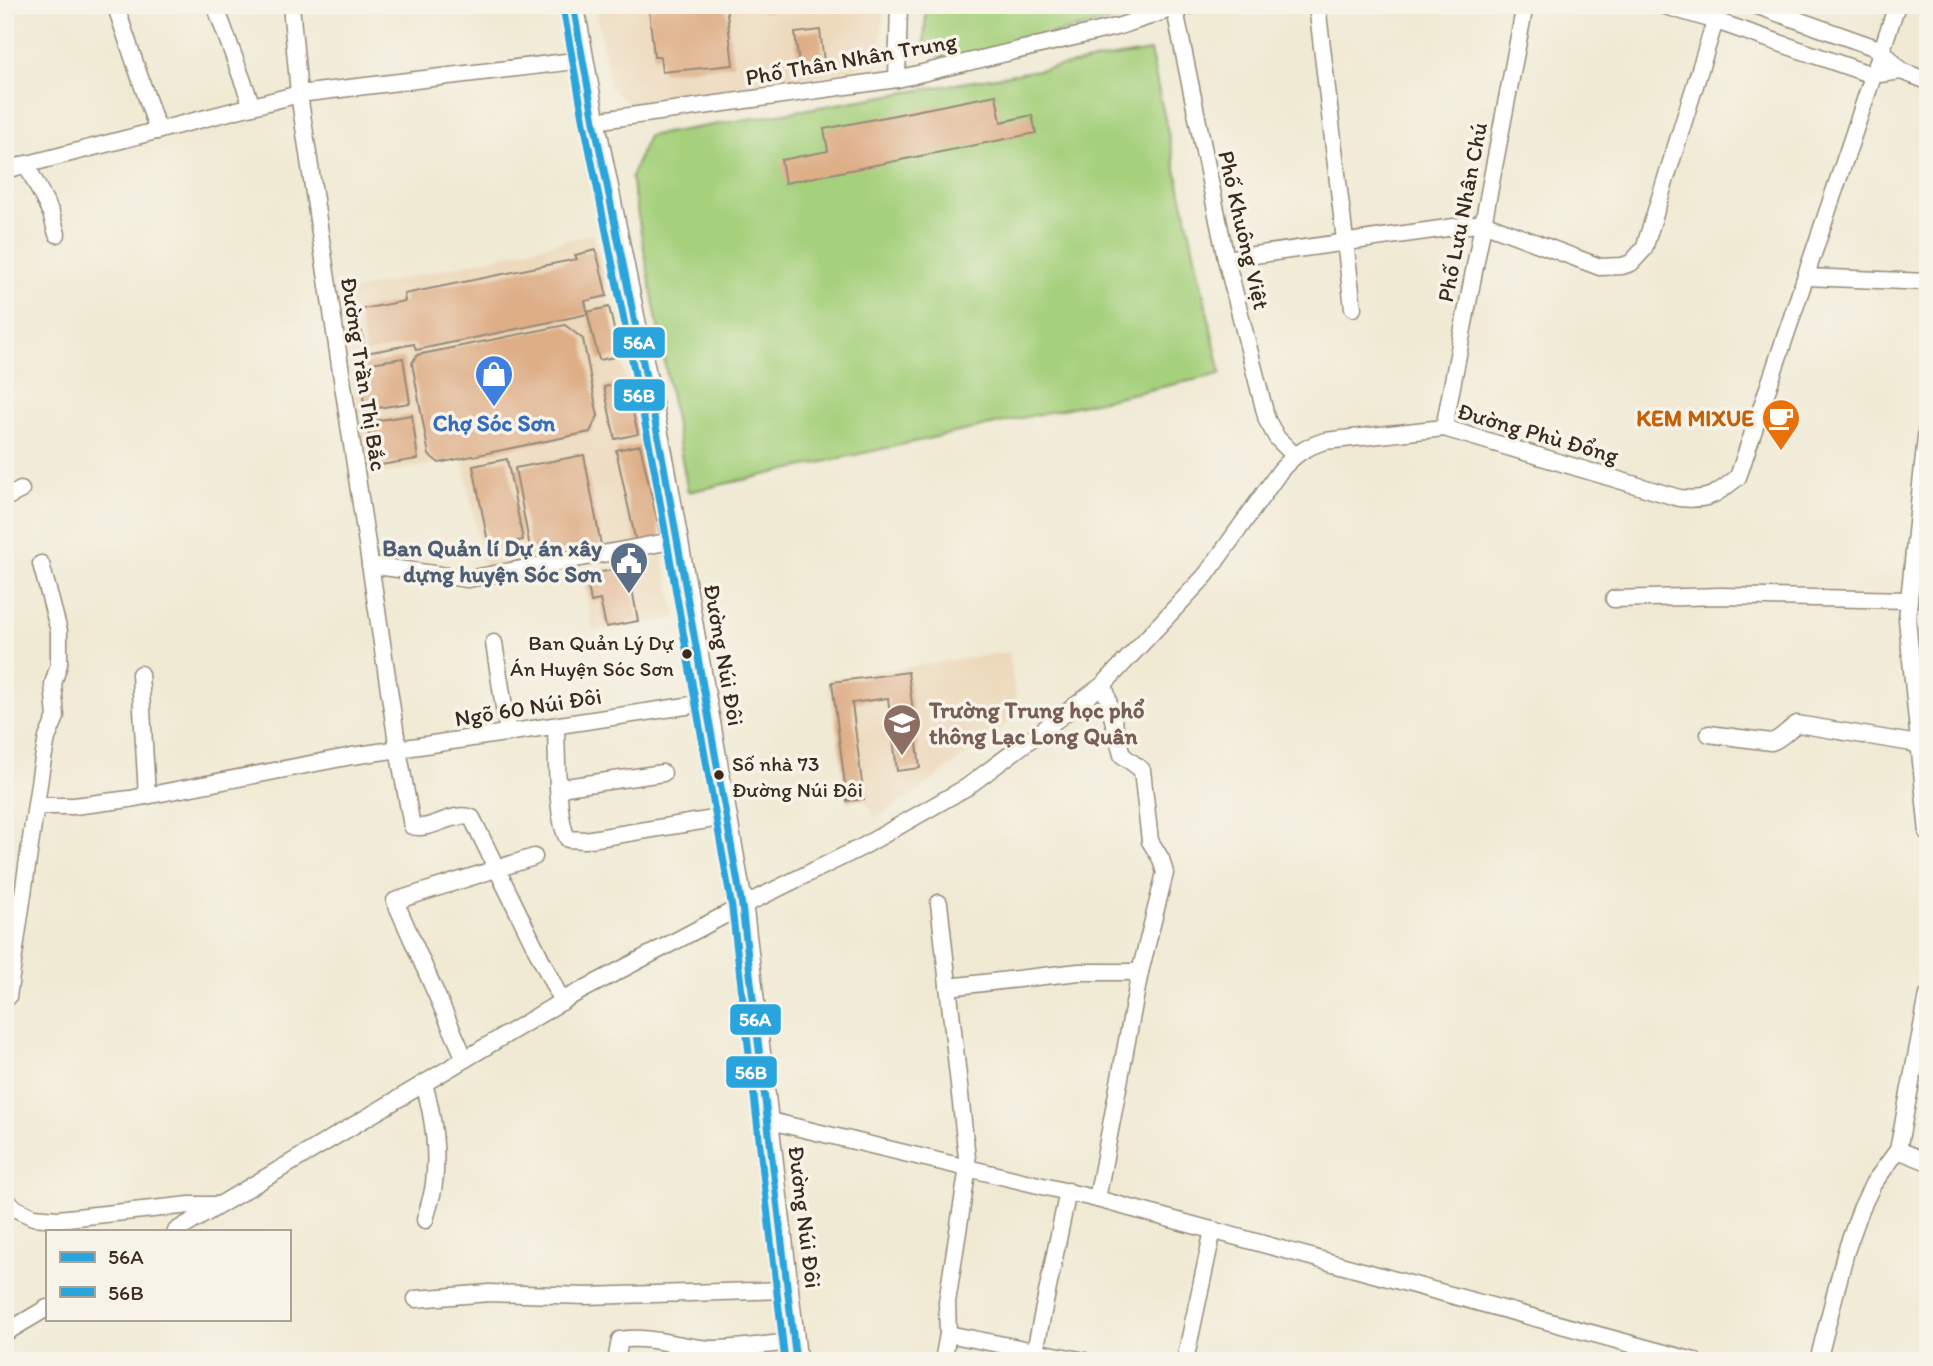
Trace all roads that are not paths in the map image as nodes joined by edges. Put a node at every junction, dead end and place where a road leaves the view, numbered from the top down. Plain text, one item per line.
1 (122, 5) edge
2 (215, 5) edge
3 (290, 5) edge
4 (573, 5) edge
5 (899, 5) edge
6 (1193, 5) edge
7 (1317, 5) edge
8 (1525, 5) edge
9 (1662, 5) edge
10 (1720, 5) edge
11 (1755, 5) edge
12 (1897, 5) edge
13 (1174, 7) edge
14 (1716, 22) junction
15 (1882, 50) junction
16 (583, 61) junction
17 (1901, 71) junction
18 (1872, 75) junction
19 (897, 79) junction
20 (1928, 80) edge
21 (299, 94) junction
22 (252, 106) junction
23 (594, 121) junction
24 (158, 131) junction
25 (26, 164) junction
26 (5, 170) edge
27 (1483, 223) junction
28 (57, 234) dead end
29 (1344, 243) junction
30 (1226, 259) junction
31 (1806, 277) junction
32 (1928, 282) edge
33 (1353, 308) dead end
34 (1928, 418) edge
35 (1444, 428) junction
36 (1927, 448) edge
37 (1294, 455) junction
38 (21, 490) dead end
39 (5, 498) edge
40 (677, 540) junction
41 (41, 564) dead end
42 (370, 565) junction
43 (1614, 599) dead end
44 (1909, 600) junction
45 (494, 643) dead end
46 (140, 674) dead end
47 (1104, 684) junction
48 (1921, 694) edge
49 (706, 703) junction
50 (556, 726) junction
51 (508, 733) junction
52 (1709, 734) dead end
53 (1918, 744) junction
54 (398, 749) junction
55 (663, 773) dead end
56 (559, 788) junction
57 (147, 796) junction
58 (36, 806) junction
59 (726, 817) junction
60 (1928, 833) edge
61 (534, 857) dead end
62 (498, 868) junction
63 (939, 903) dead end
64 (742, 906) junction
65 (1140, 972) junction
66 (948, 987) junction
67 (1928, 995) edge
68 (5, 998) edge
69 (562, 1002) junction
70 (465, 1059) junction
71 (424, 1084) junction
72 (766, 1120) junction
73 (1898, 1150) junction
74 (1928, 1162) edge
75 (968, 1167) junction
76 (1068, 1191) junction
77 (5, 1199) edge
78 (1097, 1199) junction
79 (220, 1205) junction
80 (425, 1220) dead end
81 (178, 1230) edge
82 (1213, 1230) junction
83 (787, 1290) junction
84 (416, 1299) dead end
85 (46, 1309) edge
86 (5, 1333) edge
87 (948, 1334) junction
88 (795, 1351) edge
89 (1035, 1351) junction
90 (616, 1361) edge
91 (943, 1361) edge
92 (1085, 1361) edge
93 (1185, 1361) edge
94 (1694, 1361) edge
95 (1818, 1361) edge

1 - 24 street
2 - 22 street
3 - 21 street, Đường Trần Thị Bắc
4 - 16 main road, Đường Núi Đôi
5 - 19 street
6 - 13 street, Phố Thân Nhân Trung
7 - 29 street
8 - 27 street, Phố Lưu Nhân Chú
9 - 14 street
10 - 14 street
11 - 15 street
12 - 15 street, Đường Phù Đổng
13 - 19 street, Phố Thân Nhân Trung
13 - 30 street, Phố Khuông Việt
14 - 18 street
14 - 27 street
15 - 17 street
15 - 18 street, Đường Phù Đổng
16 - 21 street
16 - 23 main road, Đường Núi Đôi
17 - 18 street
17 - 20 street
18 - 31 street, Đường Phù Đổng
19 - 23 street, Phố Thân Nhân Trung
21 - 22 street
21 - 42 street, Đường Trần Thị Bắc
22 - 24 street
23 - 40 main road, Đường Núi Đôi
24 - 25 street
25 - 26 street
25 - 28 street
27 - 29 street
27 - 35 street, Phố Lưu Nhân Chú
29 - 30 street
29 - 33 street
30 - 37 street, Phố Khuông Việt
31 - 32 street
31 - 35 street, Đường Phù Đổng
34 - 36 street
35 - 37 street, Đường Phù Đổng
36 - 44 street
37 - 47 street, Đường Phù Đổng
38 - 39 street
40 - 42 street
40 - 49 main road, Đường Núi Đôi
41 - 58 street
42 - 54 street, Đường Trần Thị Bắc
43 - 44 street
44 - 48 street
45 - 51 street
46 - 57 street
47 - 64 street, Đường Phù Đổng
47 - 65 street
48 - 53 street
49 - 50 street, Ngõ 60 Núi Đôi
49 - 59 main road, Đường Núi Đôi
50 - 51 street, Ngõ 60 Núi Đôi
50 - 56 street
51 - 54 street, Ngõ 60 Núi Đôi
52 - 53 street
53 - 60 street
54 - 57 street, Ngõ 60 Núi Đôi
54 - 62 street, Đường Trần Thị Bắc
55 - 56 street
56 - 59 street
57 - 58 street, Ngõ 60 Núi Đôi
58 - 68 street
59 - 64 main road, Đường Núi Đôi
61 - 62 street
62 - 69 street
62 - 70 street
63 - 66 street
64 - 69 street, Đường Phù Đổng
64 - 72 main road, Đường Núi Đôi
65 - 66 street
65 - 78 street
66 - 75 street
67 - 73 street
69 - 70 street, Đường Phù Đổng
70 - 71 street, Đường Phù Đổng
71 - 79 street, Đường Phù Đổng
71 - 80 street
72 - 75 street
72 - 83 main road, Đường Núi Đôi
73 - 74 street
73 - 95 street
75 - 76 street
75 - 87 street
76 - 78 street
76 - 89 street
77 - 79 street
78 - 82 street
79 - 81 street, Đường Phù Đổng
82 - 93 street
82 - 94 street
83 - 84 street
83 - 88 main road, Đường Núi Đôi
85 - 86 street
87 - 89 street
87 - 91 street
88 - 90 street
89 - 92 street

